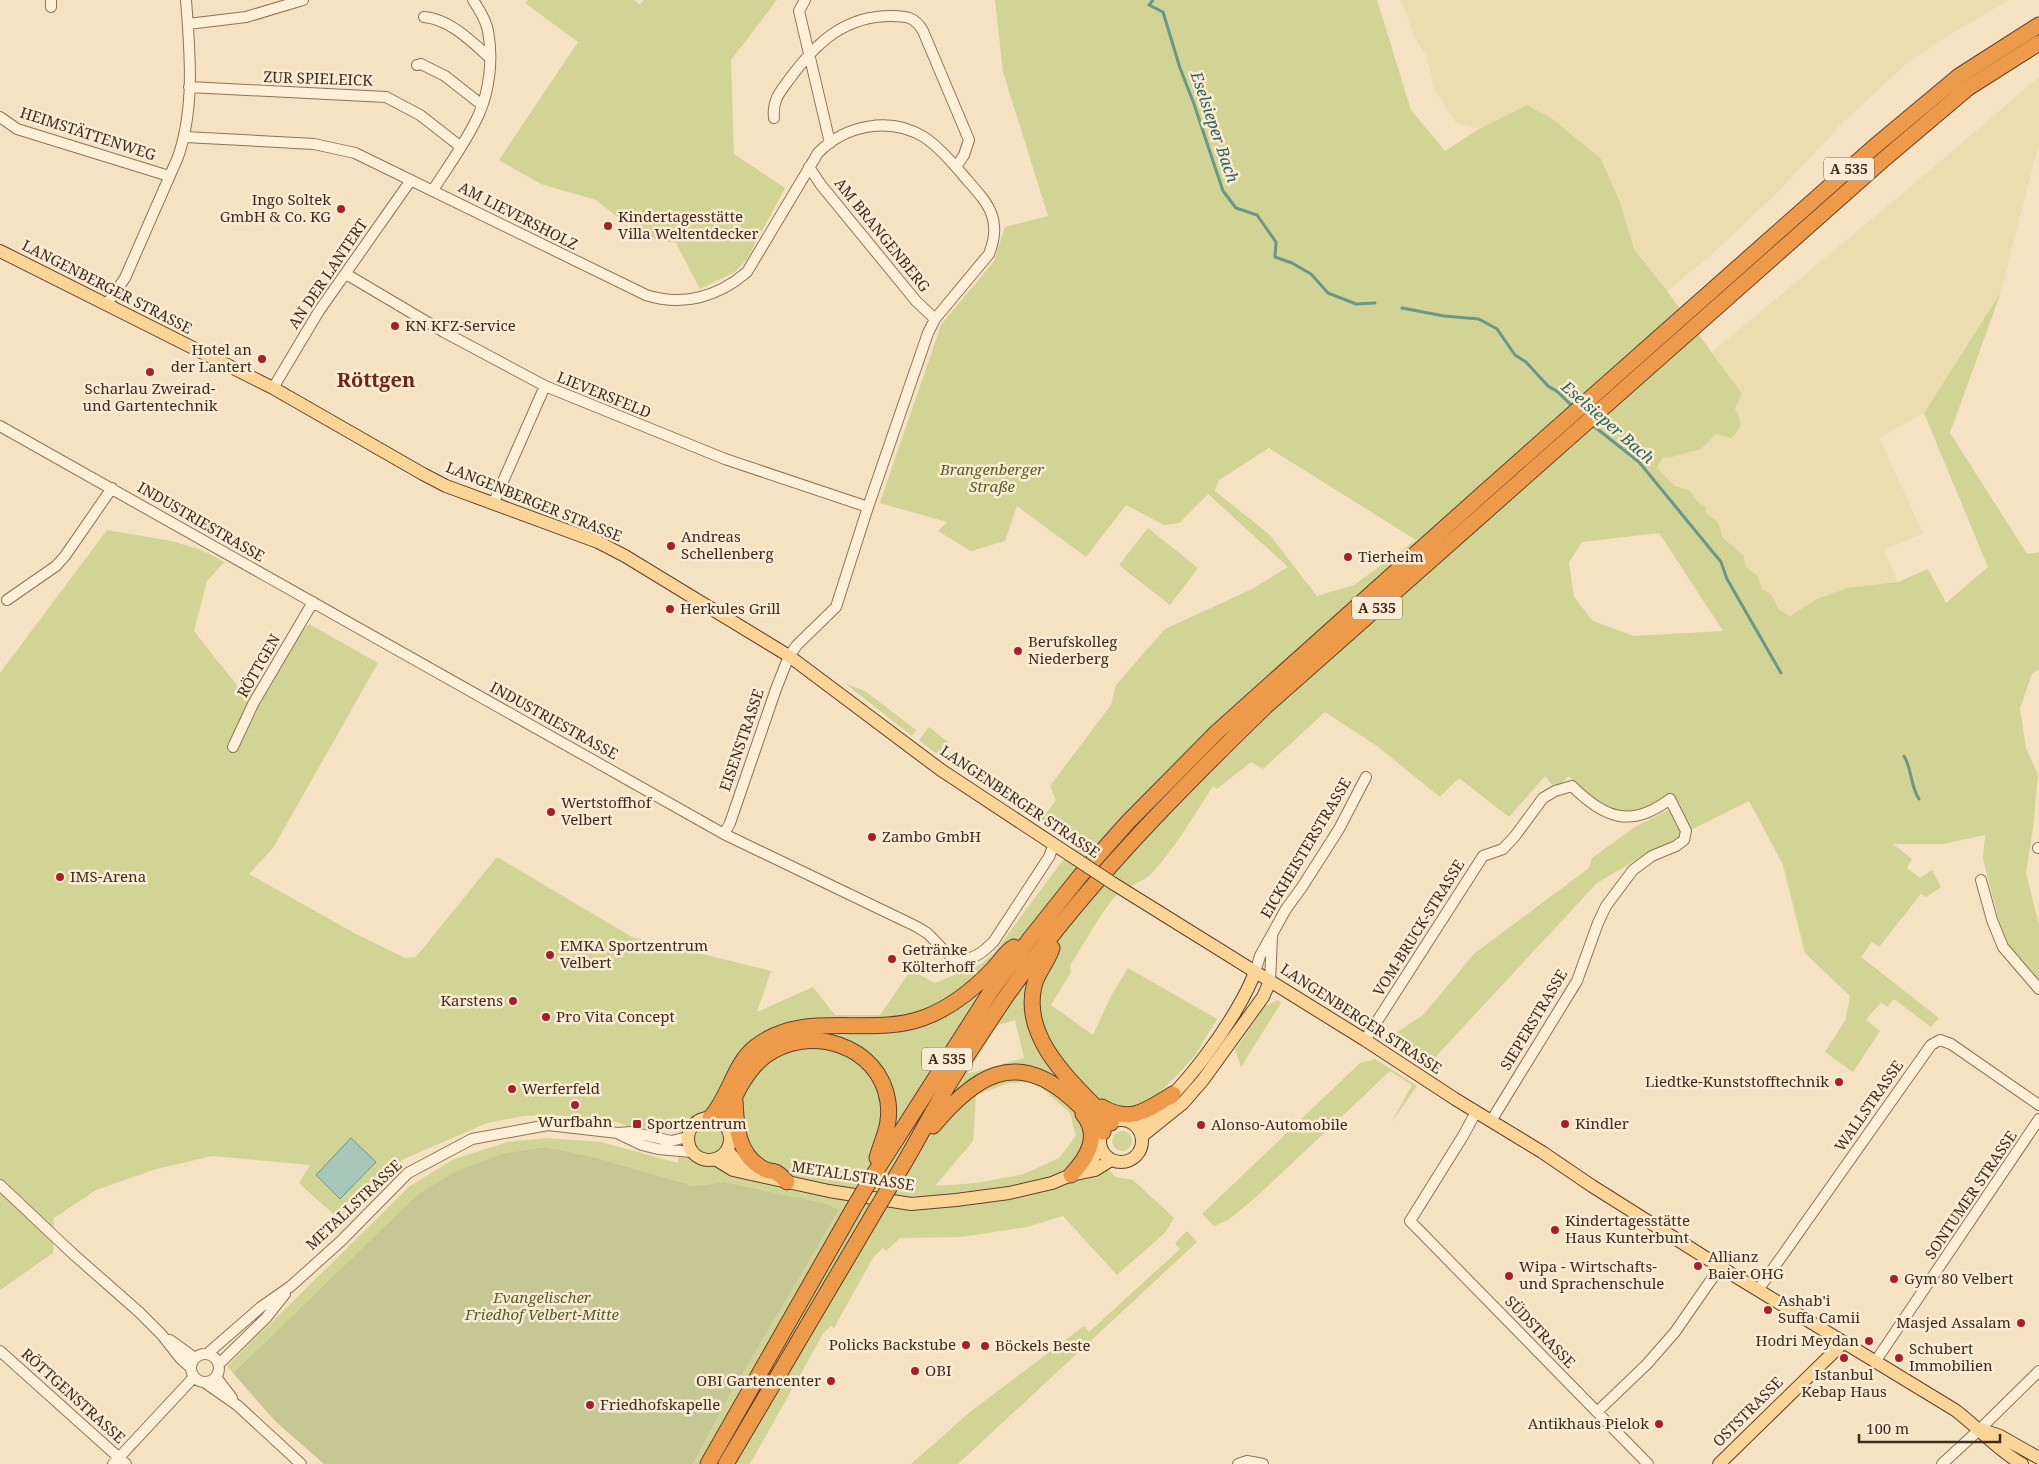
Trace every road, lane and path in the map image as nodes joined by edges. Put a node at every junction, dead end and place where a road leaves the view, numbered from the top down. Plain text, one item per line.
1 (186, 0) edge
2 (304, 0) edge
3 (473, 0) edge
4 (805, 0) edge
5 (424, 17) dead end
6 (188, 24) junction
7 (2039, 25) edge
8 (2039, 43) edge
9 (809, 53) junction
10 (490, 58) junction
11 (417, 65) dead end
12 (189, 87) junction
13 (482, 105) junction
14 (0, 117) edge
15 (774, 118) dead end
16 (185, 137) junction
17 (830, 143) junction
18 (461, 147) junction
19 (809, 167) junction
20 (956, 167) junction
21 (169, 176) junction
22 (411, 180) junction
23 (433, 190) junction
24 (0, 251) edge
25 (346, 274) junction
26 (107, 304) junction
27 (935, 319) junction
28 (545, 386) junction
29 (274, 388) junction
30 (0, 426) edge
31 (112, 488) junction
32 (493, 504) junction
33 (868, 507) junction
34 (7, 600) dead end
35 (313, 602) junction
36 (789, 656) junction
37 (233, 747) dead end
38 (1366, 777) dead end
39 (1572, 786) joint
40 (724, 834) junction
41 (1054, 844) junction
42 (1981, 880) dead end
43 (1054, 932) junction
44 (1272, 934) junction
45 (1029, 940) junction
46 (1255, 972) junction
47 (1270, 980) junction
48 (2039, 989) edge
49 (1365, 1040) junction
50 (1173, 1094) junction
51 (735, 1097) junction
52 (1070, 1098) junction
53 (1091, 1101) junction
54 (2039, 1104) edge
55 (1476, 1112) junction
56 (2039, 1119) edge
57 (716, 1121) junction
58 (1491, 1121) junction
59 (1107, 1127) junction
60 (1138, 1131) junction
61 (618, 1133) junction
62 (688, 1138) junction
63 (1101, 1147) junction
64 (727, 1150) junction
65 (692, 1152) junction
66 (908, 1157) junction
67 (716, 1159) junction
68 (1111, 1160) junction
69 (747, 1173) junction
70 (1071, 1175) junction
71 (787, 1182) junction
72 (869, 1182) junction
73 (0, 1185) edge
74 (1720, 1266) junction
75 (291, 1286) junction
76 (1758, 1290) junction
77 (1844, 1342) junction
78 (0, 1352) edge
79 (207, 1354) junction
80 (1875, 1362) junction
81 (219, 1364) junction
82 (193, 1368) junction
83 (2039, 1371) edge
84 (216, 1377) junction
85 (204, 1382) junction
86 (237, 1405) junction
87 (1597, 1412) junction
88 (1980, 1429) junction
89 (2039, 1458) edge
90 (119, 1462) edge
91 (1243, 1462) edge
92 (301, 1464) edge
93 (708, 1464) edge
94 (726, 1464) edge
95 (1263, 1464) edge
96 (1648, 1464) edge
97 (1719, 1464) edge
98 (1942, 1464) edge
99 (2022, 1464) edge

1 - 6 street
2 - 6 street
3 - 10 street
4 - 9 street
5 - 10 street
6 - 12 street
7 - 45 highway, A 535
8 - 43 highway, A 535
9 - 15 street
9 - 17 street
9 - 20 street
10 - 13 street
11 - 13 street
12 - 16 street
12 - 18 street, ZUR SPIELEICK
13 - 18 street
14 - 21 street, HEIMSTÄTTENWEG
16 - 21 street
16 - 22 street, AM LIEVERSHOLZ
17 - 19 street
17 - 20 street
18 - 23 street
19 - 23 street, AM LIEVERSHOLZ
19 - 27 street, AM BRANGENBERG
20 - 27 street
21 - 26 street
22 - 23 street, AM LIEVERSHOLZ
22 - 25 street, AN DER LANTERT
24 - 26 main road, LANGENBERGER STRASSE
25 - 28 street, LIEVERSFELD
25 - 29 street, AN DER LANTERT
26 - 29 main road, LANGENBERGER STRASSE
27 - 33 street
28 - 32 street
28 - 33 street, LIEVERSFELD
29 - 32 main road, LANGENBERGER STRASSE
30 - 31 street, INDUSTRIESTRASSE
31 - 34 street
31 - 35 street, INDUSTRIESTRASSE
32 - 36 main road, LANGENBERGER STRASSE
33 - 36 street
35 - 37 street, RÖTTGEN
35 - 40 street, INDUSTRIESTRASSE
36 - 40 street, EISENSTRASSE
36 - 41 main road, LANGENBERGER STRASSE
38 - 44 street, EICKHEISTERSTRASSE
39 - 49 street, VOM-BRUCK-STRASSE
39 - 58 street, SIEPERSTRASSE
40 - 41 street, INDUSTRIESTRASSE
41 - 46 main road, LANGENBERGER STRASSE, bridge
42 - 48 street
43 - 53 highway
43 - 66 highway, A 535
44 - 46 street, EICKHEISTERSTRASSE
44 - 47 street, EICKHEISTERSTRASSE
45 - 57 highway
45 - 72 highway, A 535
46 - 47 main road, LANGENBERGER STRASSE
46 - 50 main road
47 - 49 main road, LANGENBERGER STRASSE
47 - 60 main road
49 - 55 main road, LANGENBERGER STRASSE
50 - 53 highway
50 - 60 main road
51 - 57 highway
51 - 71 highway
51 - 72 highway
52 - 59 highway
52 - 66 highway
52 - 70 highway
53 - 59 highway
54 - 76 street, WALLSTRASSE
55 - 58 main road, LANGENBERGER STRASSE
55 - 87 street, SÜDSTRASSE
56 - 80 street, SONTUMER STRASSE
57 - 62 main road
57 - 64 main road
58 - 74 main road, LANGENBERGER STRASSE
59 - 60 main road
59 - 63 main road
60 - 68 main road
61 - 62 street, METALLSTRASSE
61 - 65 street, METALLSTRASSE
61 - 75 street, METALLSTRASSE
62 - 65 main road
63 - 68 main road
63 - 70 main road, METALLSTRASSE
64 - 67 main road
64 - 69 main road
65 - 67 main road
66 - 94 highway, A 535, bridge
67 - 69 main road, METALLSTRASSE
68 - 70 main road, METALLSTRASSE
69 - 71 main road, METALLSTRASSE
70 - 71 main road, METALLSTRASSE
72 - 93 highway, A 535, bridge
73 - 82 street
74 - 76 main road, LANGENBERGER STRASSE
74 - 87 street
75 - 79 street, METALLSTRASSE
75 - 81 street, METALLSTRASSE
76 - 77 main road, LANGENBERGER STRASSE
77 - 80 main road, LANGENBERGER STRASSE
77 - 97 main road, OSTSTRASSE
78 - 90 street, RÖTTGENSTRASSE
79 - 81 street
79 - 82 street
80 - 88 main road, LANGENBERGER STRASSE
81 - 84 street
82 - 85 street
82 - 90 street
83 - 88 street
84 - 85 street
84 - 86 street
85 - 86 street
86 - 92 street
87 - 96 street, SÜDSTRASSE
88 - 89 main road
88 - 98 street
88 - 99 main road, LANGENBERGER STRASSE
91 - 95 street

